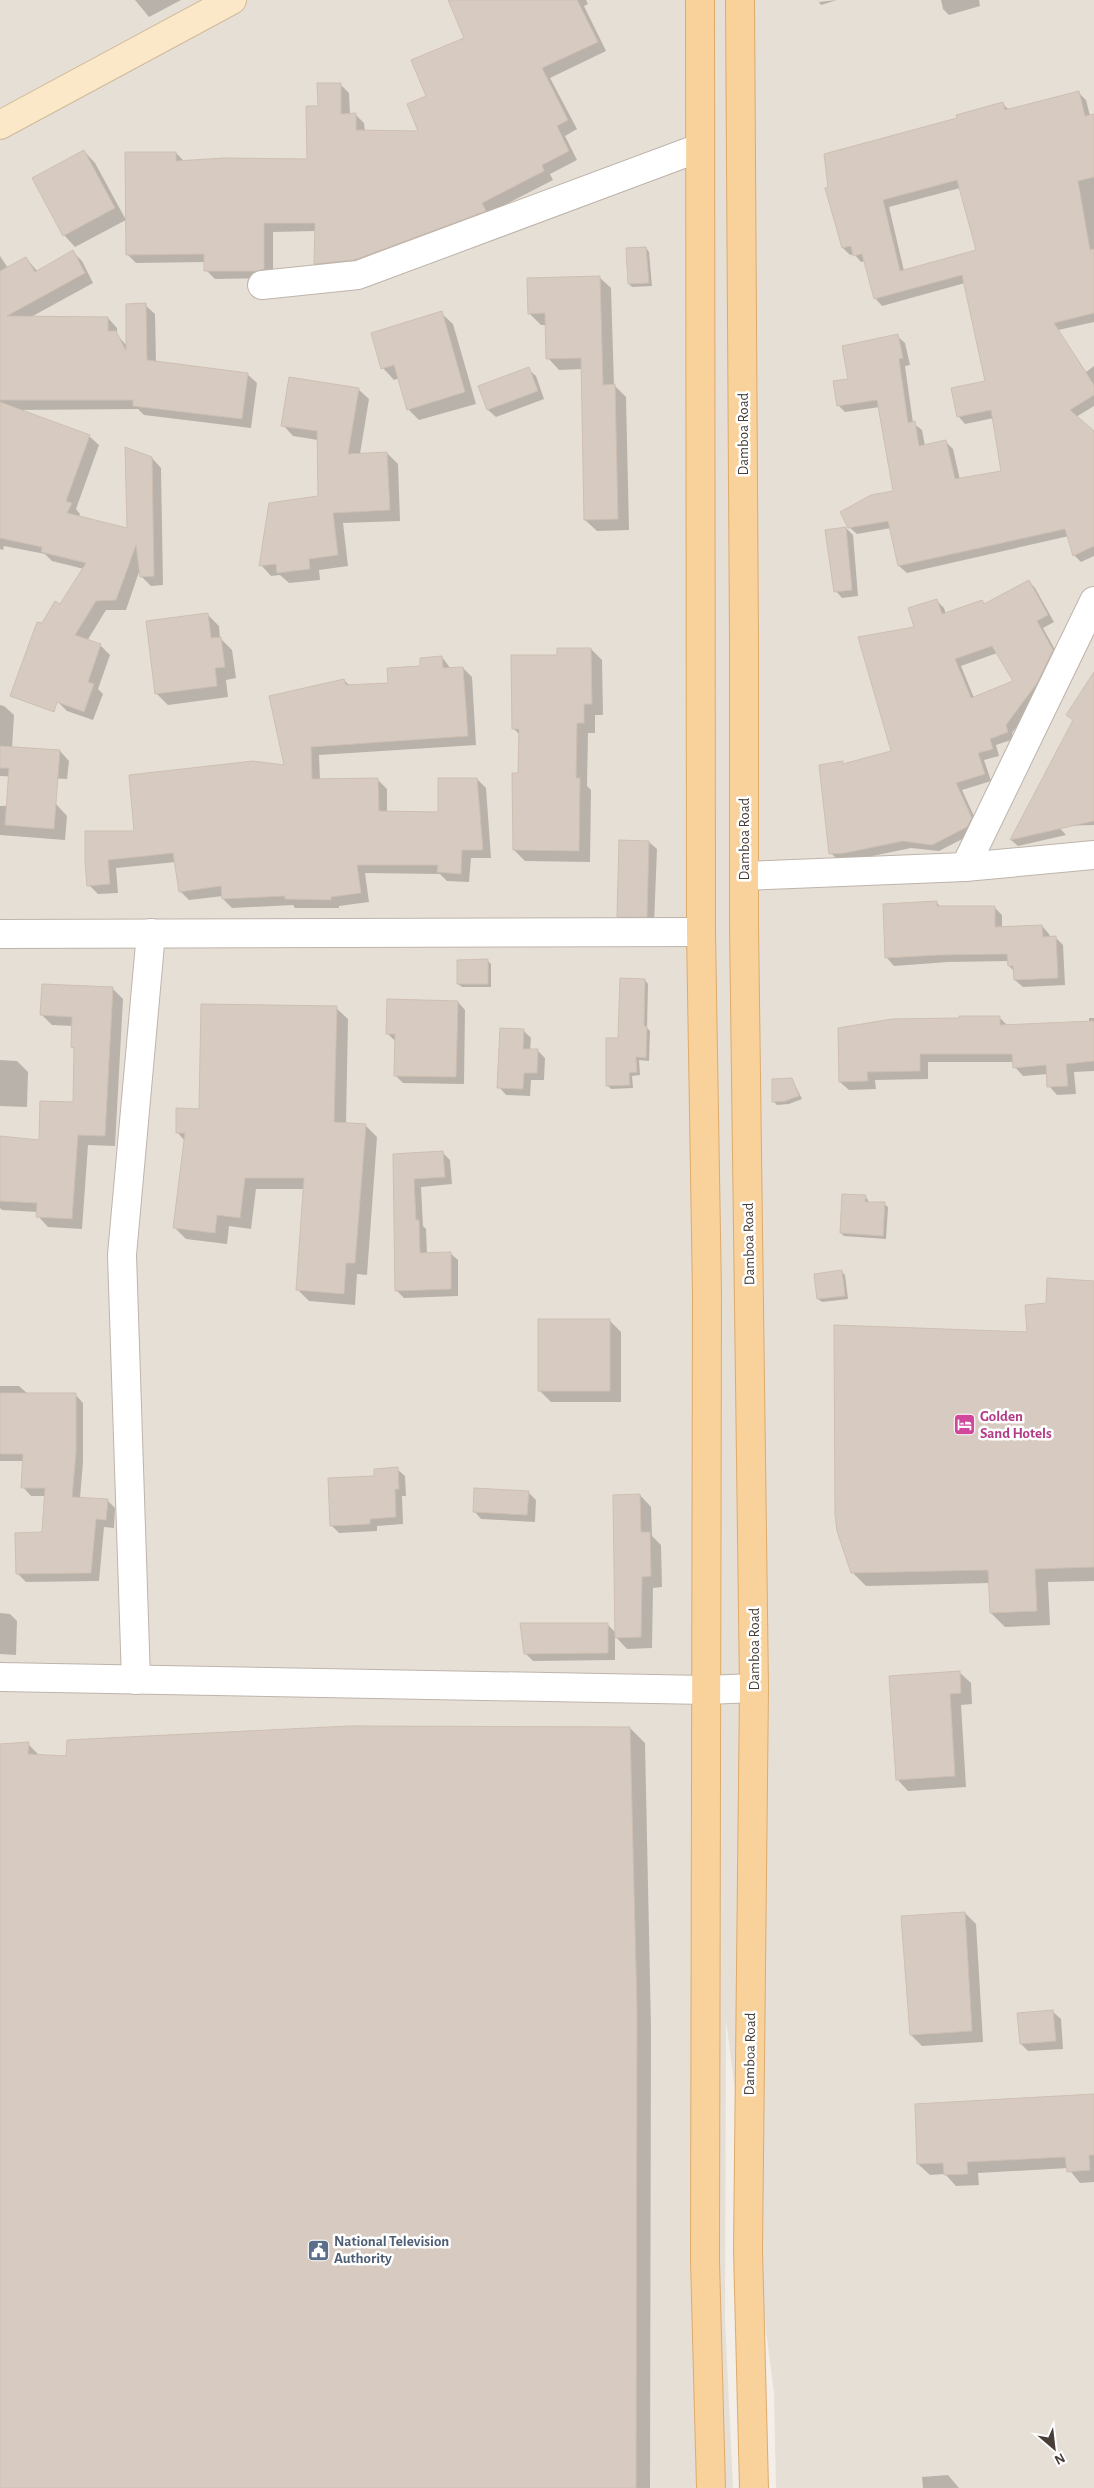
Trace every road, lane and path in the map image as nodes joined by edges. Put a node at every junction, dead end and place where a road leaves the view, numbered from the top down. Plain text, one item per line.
1 (232, 0) edge
2 (700, 0) edge
3 (740, 0) edge
4 (0, 125) edge
5 (699, 148) junction
6 (262, 284) dead end
7 (1094, 600) edge
8 (1094, 855) edge
9 (965, 867) junction
10 (744, 876) junction
11 (701, 932) junction
12 (151, 933) junction
13 (0, 934) edge
14 (0, 1677) edge
15 (136, 1680) junction
16 (754, 1688) junction
17 (707, 1690) junction
18 (711, 2488) edge
19 (754, 2488) edge

1 - 4 street
2 - 5 main road
3 - 10 main road, Damboa Road
5 - 6 street
5 - 11 main road
7 - 9 street
8 - 9 street
9 - 10 street
10 - 16 main road, Damboa Road
11 - 12 street
11 - 17 main road
12 - 13 street
12 - 15 street
14 - 15 street
15 - 17 street
16 - 17 street
16 - 19 main road, Damboa Road
17 - 18 main road

